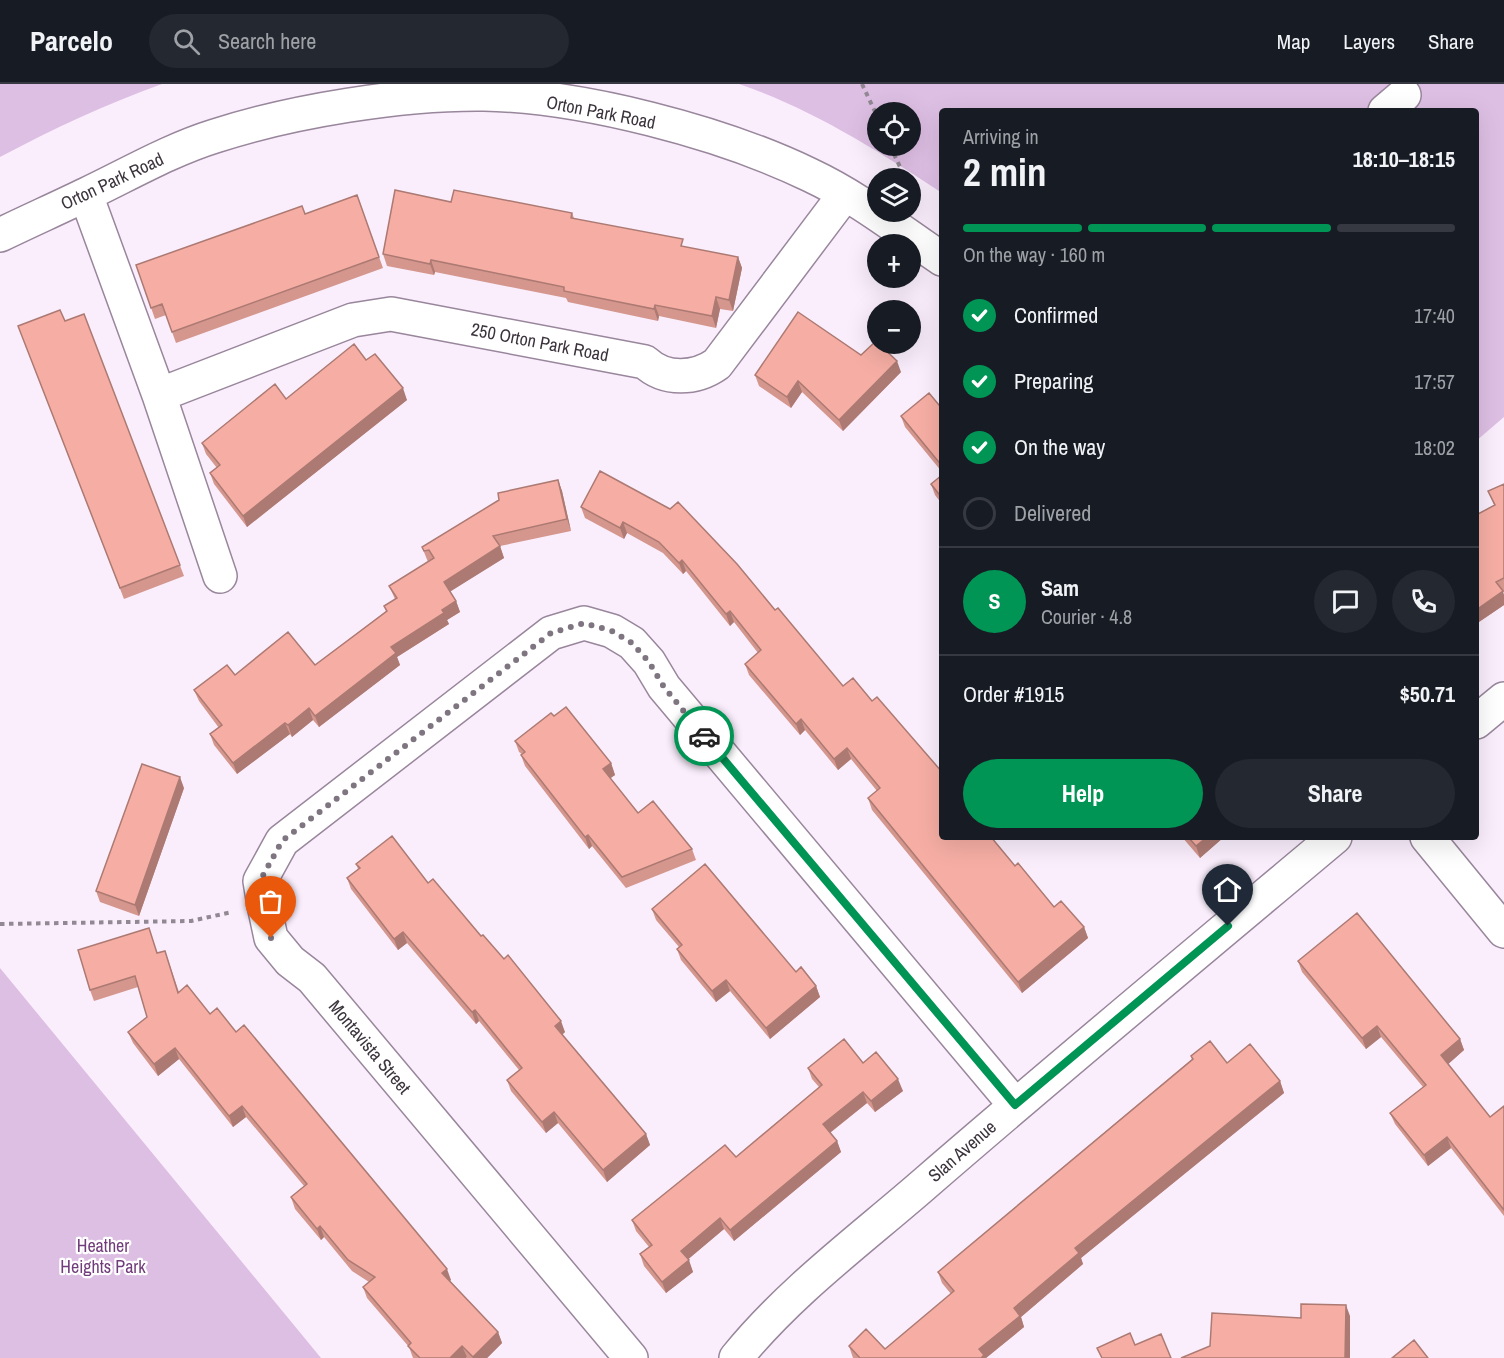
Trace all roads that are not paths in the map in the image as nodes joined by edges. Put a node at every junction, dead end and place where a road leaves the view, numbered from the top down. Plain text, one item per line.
1 (845, 194) junction
2 (86, 195) junction
3 (0, 236) edge
4 (939, 257) edge
5 (159, 395) junction
6 (220, 576) dead end
7 (1504, 699) edge
8 (1479, 720) edge
9 (1331, 840) edge
10 (1429, 840) edge
11 (1504, 932) edge
12 (1015, 1105) junction
13 (631, 1358) edge
14 (736, 1358) edge

1 - 2 street, Orton Park Road
1 - 4 street, Orton Park Road
1 - 5 street, 250 Orton Park Road
2 - 3 street, Orton Park Road
2 - 5 street
5 - 6 street
7 - 8 street
9 - 12 street, Slan Avenue
10 - 11 street
12 - 13 street, Montavista Street
12 - 14 street, Slan Avenue

